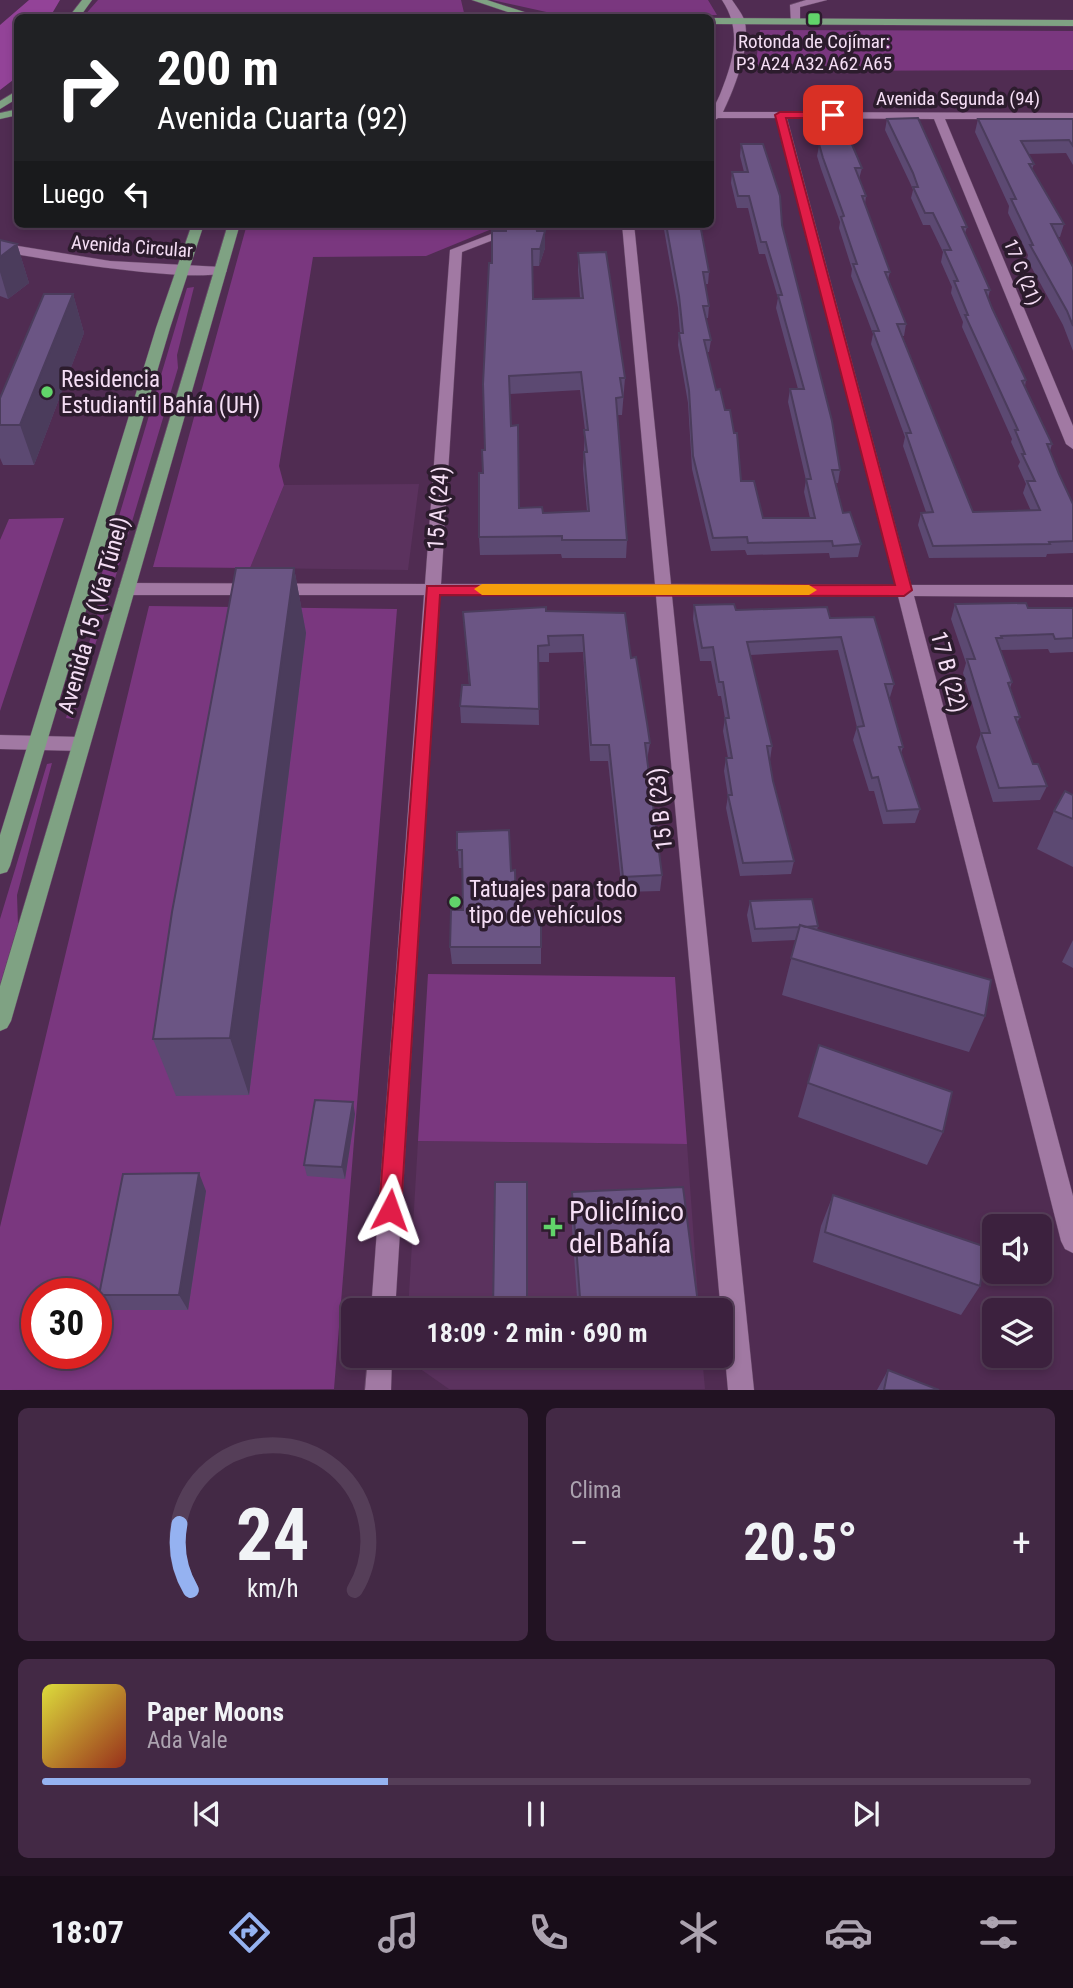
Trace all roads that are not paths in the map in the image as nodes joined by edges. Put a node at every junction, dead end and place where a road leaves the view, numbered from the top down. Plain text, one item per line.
1 (88, 0) edge
2 (477, 0) edge
3 (727, 0) edge
4 (822, 0) edge
5 (76, 14) edge
6 (524, 14) edge
7 (714, 21) edge
8 (739, 21) junction
9 (795, 21) junction
10 (1073, 23) edge
11 (780, 115) junction
12 (938, 115) junction
13 (1073, 116) edge
14 (714, 117) edge
15 (197, 228) edge
16 (233, 228) edge
17 (518, 228) edge
18 (628, 228) edge
19 (0, 247) edge
20 (181, 270) junction
21 (221, 271) junction
22 (1073, 444) edge
23 (126, 589) junction
24 (433, 589) junction
25 (664, 590) junction
26 (904, 590) junction
27 (1073, 591) edge
28 (0, 742) edge
29 (38, 742) junction
30 (81, 744) junction
31 (0, 866) edge
32 (0, 1021) edge
33 (1073, 1241) edge
34 (384, 1298) edge
35 (379, 1368) edge
36 (378, 1390) edge
37 (741, 1390) edge

1 - 5 main road
2 - 6 main road
3 - 8 street
4 - 9 street
7 - 8 main road
8 - 9 main road
8 - 14 street
9 - 10 main road
11 - 12 street, Avenida Segunda (94)
11 - 14 street, Avenida Segunda (94)
11 - 26 street, 17 B (22)
12 - 13 street, Avenida Segunda (94)
12 - 22 street, 17 C (21)
15 - 20 main road, Avenida 15 (Vía Túnel)
16 - 21 main road, Avenida 15 (Vía Túnel)
17 - 24 street, 15 A (24)
18 - 25 street, 15 B (23)
19 - 20 street, Avenida Circular
20 - 21 street, Avenida Circular
20 - 29 main road, Avenida 15 (Vía Túnel)
21 - 23 main road, Avenida 15 (Vía Túnel)
23 - 24 street
23 - 30 main road, Avenida 15 (Vía Túnel)
24 - 25 street
24 - 34 street, 15 A (24)
25 - 26 street
25 - 37 street, 15 B (23)
26 - 27 street
26 - 33 street, 17 B (22)
28 - 29 street
29 - 30 street
29 - 31 main road, Avenida 15 (Vía Túnel)
30 - 32 main road, Avenida 15 (Vía Túnel)
35 - 36 street

